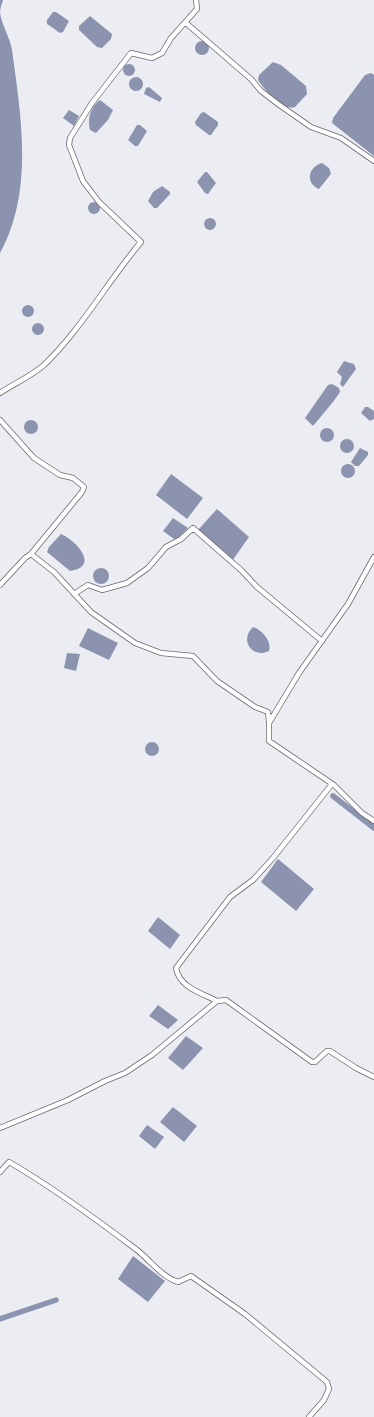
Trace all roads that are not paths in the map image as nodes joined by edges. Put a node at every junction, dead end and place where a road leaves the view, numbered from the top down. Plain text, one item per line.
1 (196, 0) edge
2 (186, 23) junction
3 (374, 160) edge
4 (0, 393) edge
5 (0, 420) edge
6 (32, 554) junction
7 (374, 558) edge
8 (0, 585) edge
9 (74, 594) junction
10 (322, 641) junction
11 (269, 723) junction
12 (332, 784) junction
13 (374, 821) edge
14 (217, 1001) junction
15 (374, 1077) edge
16 (0, 1128) edge
17 (0, 1172) edge
18 (309, 1417) edge

1 - 2 street
2 - 3 street
2 - 4 street
5 - 6 street
6 - 8 street
6 - 9 street
7 - 10 street
9 - 10 street
9 - 11 street
10 - 11 street
11 - 12 street
12 - 13 street
12 - 14 street
14 - 15 street
14 - 16 street
17 - 18 street

